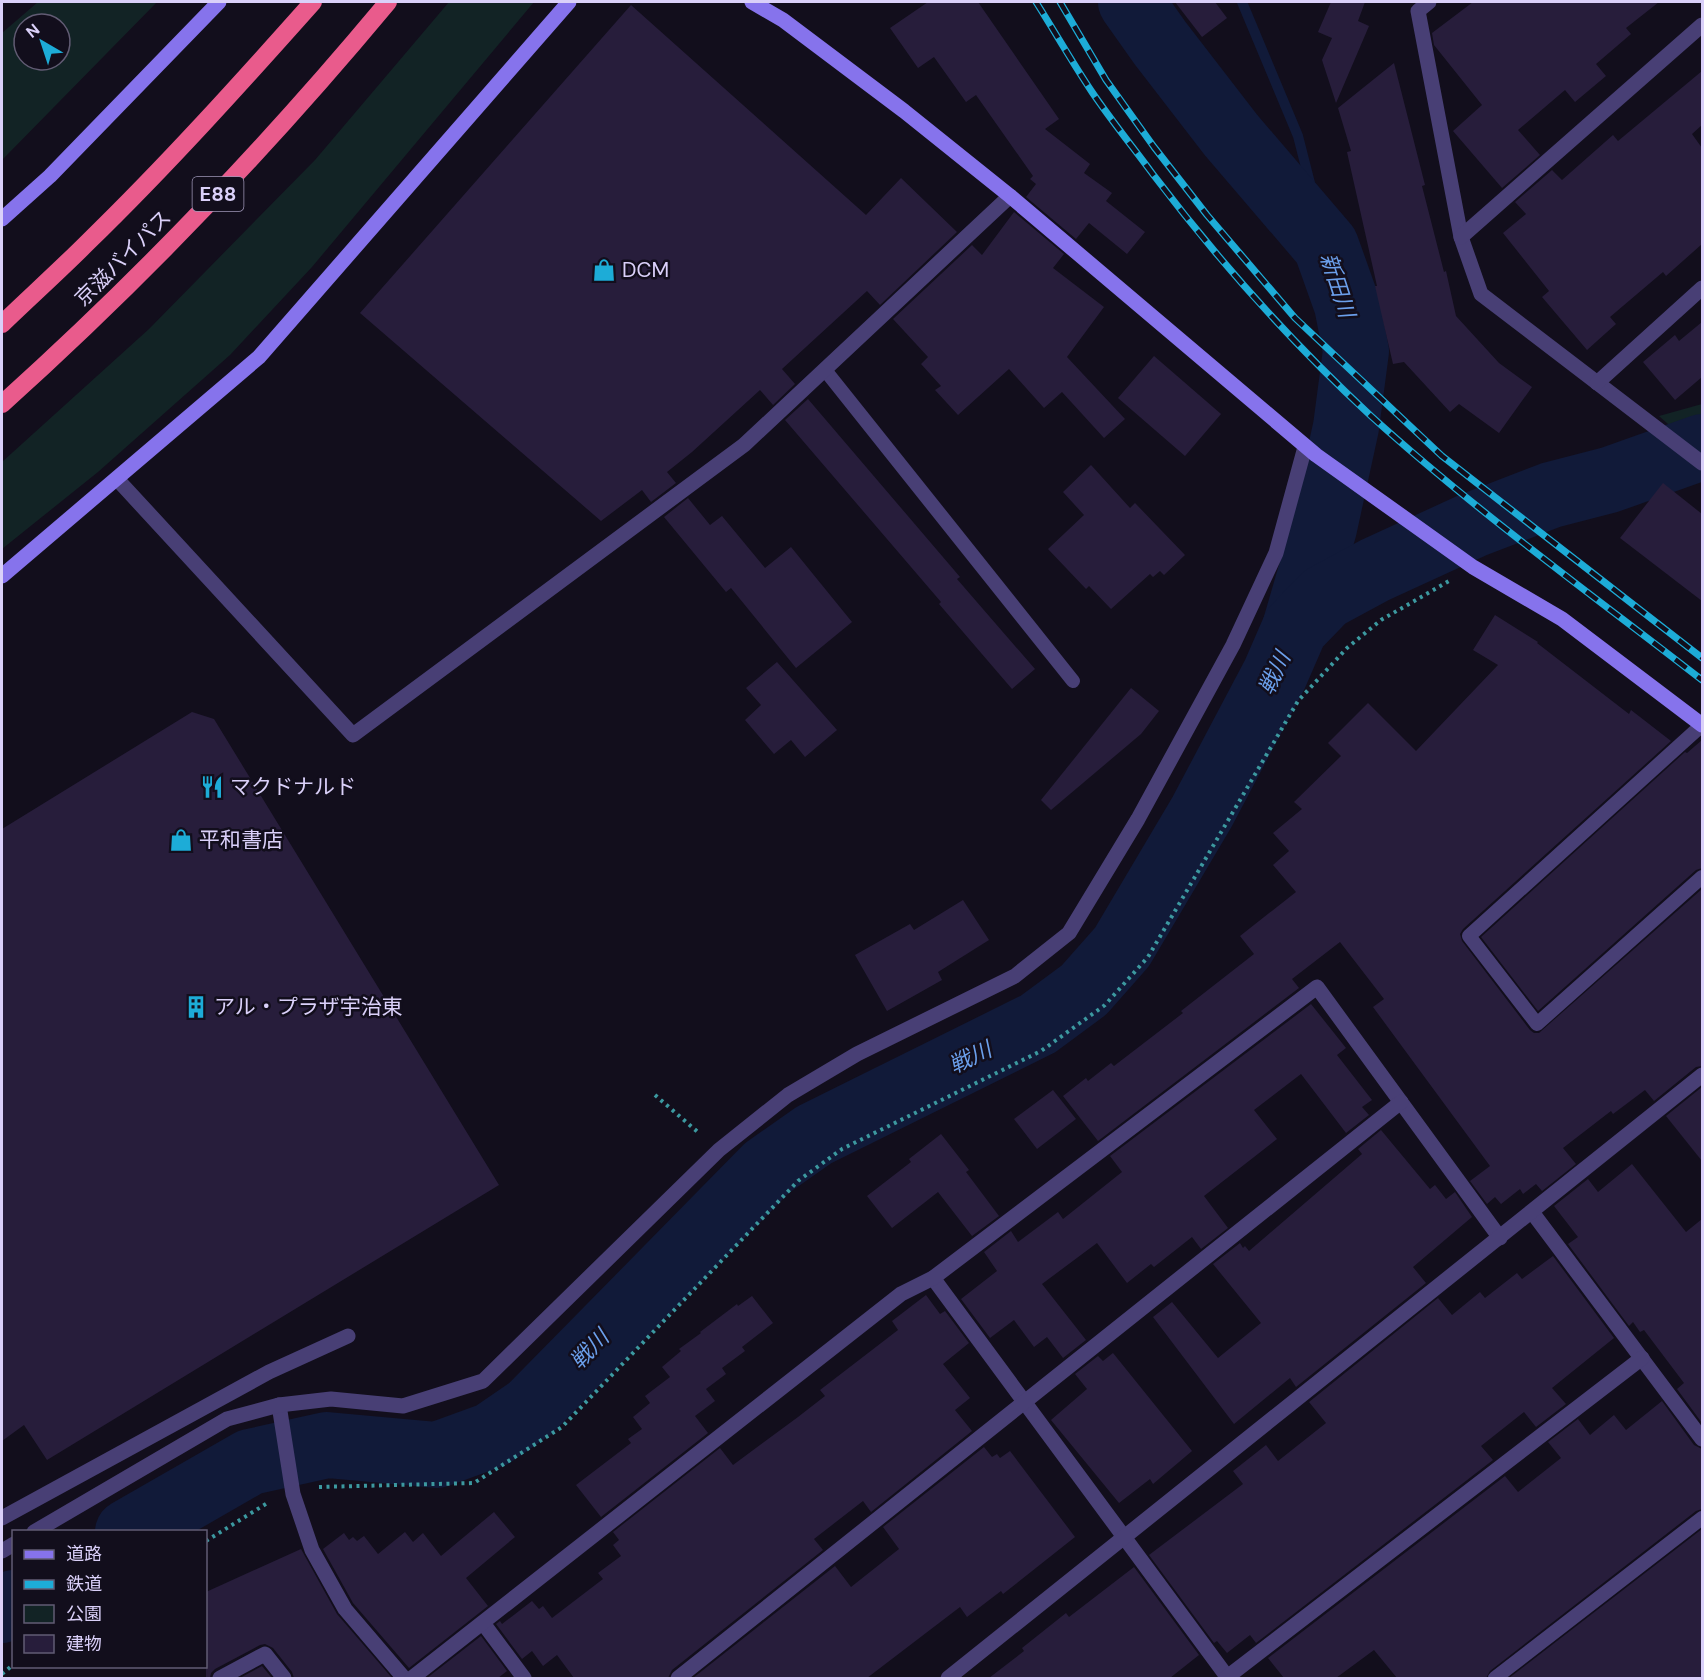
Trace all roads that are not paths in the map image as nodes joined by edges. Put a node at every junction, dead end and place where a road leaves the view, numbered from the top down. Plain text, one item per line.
1 (219, 2) edge
2 (313, 2) edge
3 (388, 2) edge
4 (569, 2) edge
5 (752, 2) edge
6 (1429, 2) edge
7 (1702, 25) edge
8 (1010, 196) junction
9 (2, 219) edge
10 (1461, 237) junction
11 (1702, 288) edge
12 (2, 324) edge
13 (825, 370) junction
14 (1597, 383) junction
15 (2, 404) edge
16 (1310, 451) junction
17 (1702, 463) edge
18 (117, 478) junction
19 (2, 576) edge
20 (1073, 681) dead end
21 (1702, 725) edge
22 (1702, 877) edge
23 (1702, 1076) edge
24 (1401, 1102) junction
25 (1532, 1212) junction
26 (1500, 1238) junction
27 (933, 1278) junction
28 (348, 1336) dead end
29 (1642, 1358) junction
30 (1024, 1402) junction
31 (279, 1405) junction
32 (1702, 1439) edge
33 (2, 1518) edge
34 (1702, 1518) edge
35 (37, 1530) edge
36 (1125, 1538) junction
37 (483, 1623) junction
38 (220, 1678) edge
39 (284, 1678) edge
40 (404, 1678) edge
41 (412, 1678) edge
42 (524, 1678) edge
43 (678, 1678) edge
44 (948, 1678) edge
45 (1227, 1678) edge
46 (1494, 1678) edge

1 - 9 street
2 - 12 highway, 京滋バイパス / E88
3 - 15 highway, 京滋バイパス / E88
4 - 18 street
5 - 8 street
6 - 10 street
7 - 10 street
8 - 13 street
8 - 16 street
10 - 14 street
11 - 14 street
13 - 18 street
13 - 20 lane
14 - 17 street
16 - 21 street
16 - 31 street
18 - 19 street
21 - 22 lane
23 - 25 street
24 - 26 street
24 - 27 street
24 - 30 street
25 - 26 street
25 - 29 street
26 - 36 street
27 - 30 street
27 - 37 street
28 - 33 street
29 - 32 street
29 - 45 street
30 - 36 street
30 - 43 street
31 - 35 street
31 - 40 street
34 - 46 lane
36 - 44 street
36 - 45 street
37 - 41 street
37 - 42 street
38 - 39 street

